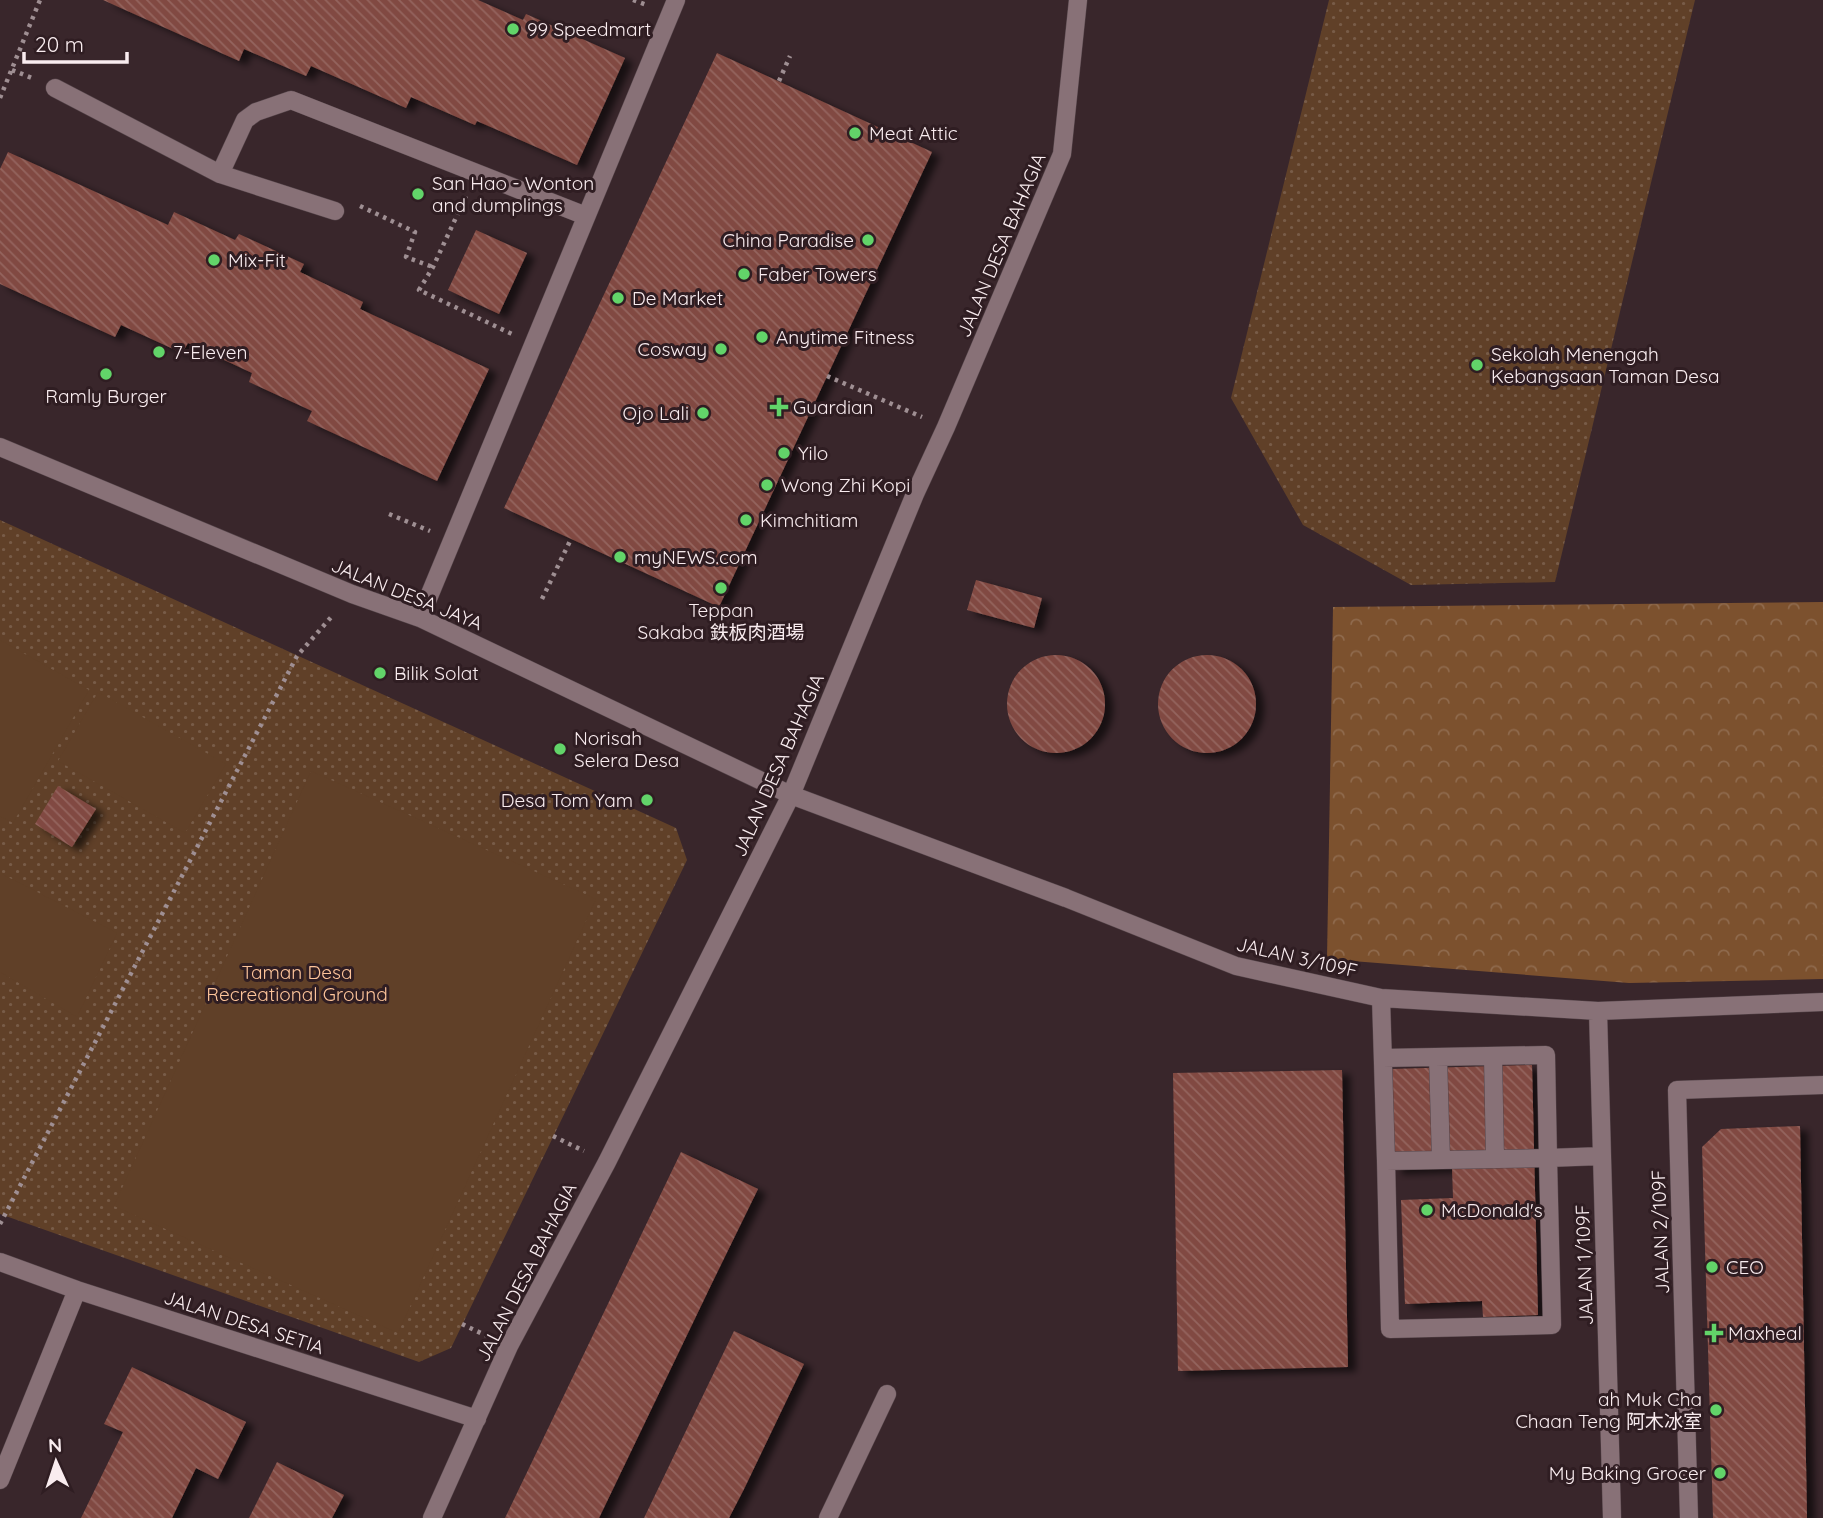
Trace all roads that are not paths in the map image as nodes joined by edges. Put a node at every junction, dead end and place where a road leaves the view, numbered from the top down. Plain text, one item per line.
1 (676, 0) edge
2 (1079, 0) edge
3 (55, 88) dead end
4 (220, 173) junction
5 (335, 211) dead end
6 (586, 216) junction
7 (0, 447) edge
8 (420, 618) junction
9 (791, 796) junction
10 (1381, 998) junction
11 (1823, 1002) edge
12 (1598, 1011) junction
13 (1493, 1056) junction
14 (1438, 1057) junction
15 (1383, 1058) junction
16 (1823, 1086) edge
17 (1602, 1156) junction
18 (1548, 1157) junction
19 (1495, 1159) junction
20 (1441, 1160) junction
21 (1386, 1161) junction
22 (0, 1262) edge
23 (77, 1290) junction
24 (887, 1395) dead end
25 (477, 1419) junction
26 (0, 1480) edge
27 (432, 1518) edge
28 (828, 1518) edge
29 (1612, 1518) edge
30 (1689, 1518) edge

1 - 6 street
2 - 9 street, JALAN DESA BAHAGIA
3 - 4 street
4 - 5 street
4 - 6 street
6 - 8 street
7 - 8 street, JALAN DESA JAYA
8 - 9 street, JALAN DESA JAYA
9 - 10 street, JALAN 3/109F
9 - 25 street, JALAN DESA BAHAGIA
10 - 12 street, JALAN 3/109F
10 - 15 street
11 - 12 street, JALAN 3/109F
12 - 17 street, JALAN 1/109F
13 - 14 street
13 - 18 street
13 - 19 street
14 - 15 street
14 - 20 street
15 - 21 street
16 - 30 street, JALAN 2/109F
17 - 18 street
17 - 29 street, JALAN 1/109F
18 - 19 street
18 - 21 street
19 - 20 street
20 - 21 street
22 - 23 street, JALAN DESA SETIA
23 - 25 street, JALAN DESA SETIA
23 - 26 street
24 - 28 street
25 - 27 street, JALAN DESA BAHAGIA

